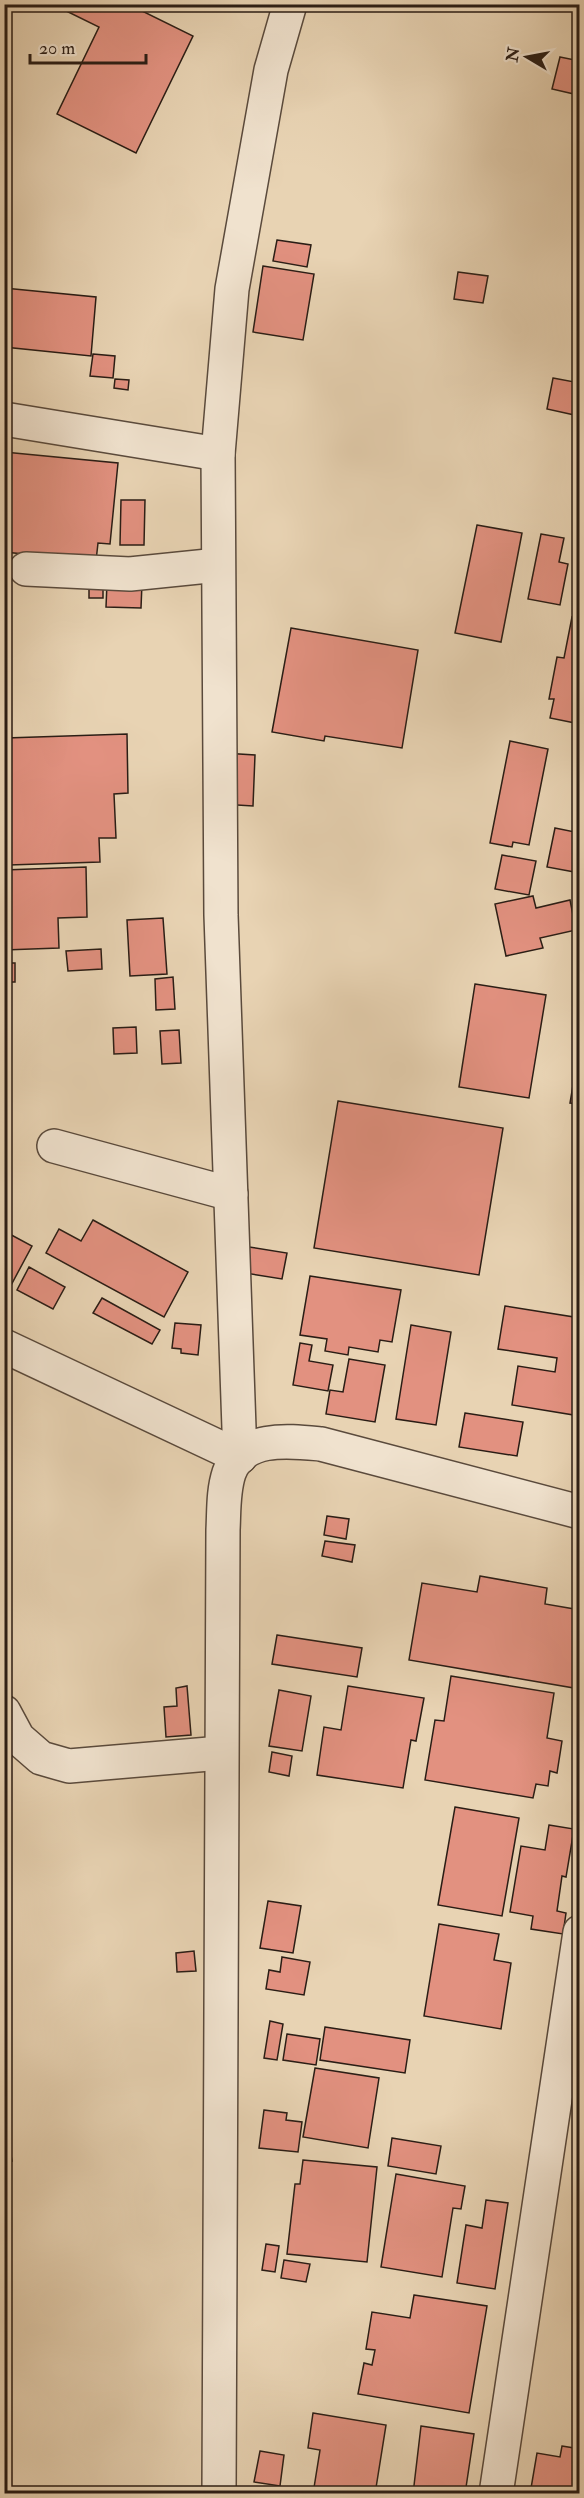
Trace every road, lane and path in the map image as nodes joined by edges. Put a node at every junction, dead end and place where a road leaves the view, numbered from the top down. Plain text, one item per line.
1 (290, 4) edge
2 (4, 419) edge
3 (218, 454) junction
4 (218, 565) junction
5 (26, 569) dead end
6 (54, 1146) dead end
7 (231, 1194) junction
8 (4, 1346) edge
9 (240, 1457) junction
10 (579, 1512) edge
11 (4, 1712) edge
12 (221, 1753) junction
13 (579, 1932) edge
14 (219, 2493) edge
15 (496, 2493) edge

1 - 3 street
2 - 3 street
3 - 4 street
4 - 5 street
4 - 7 street
6 - 7 street
7 - 9 street
8 - 9 street
9 - 10 street
9 - 12 street
11 - 12 street
12 - 14 street
13 - 15 street

